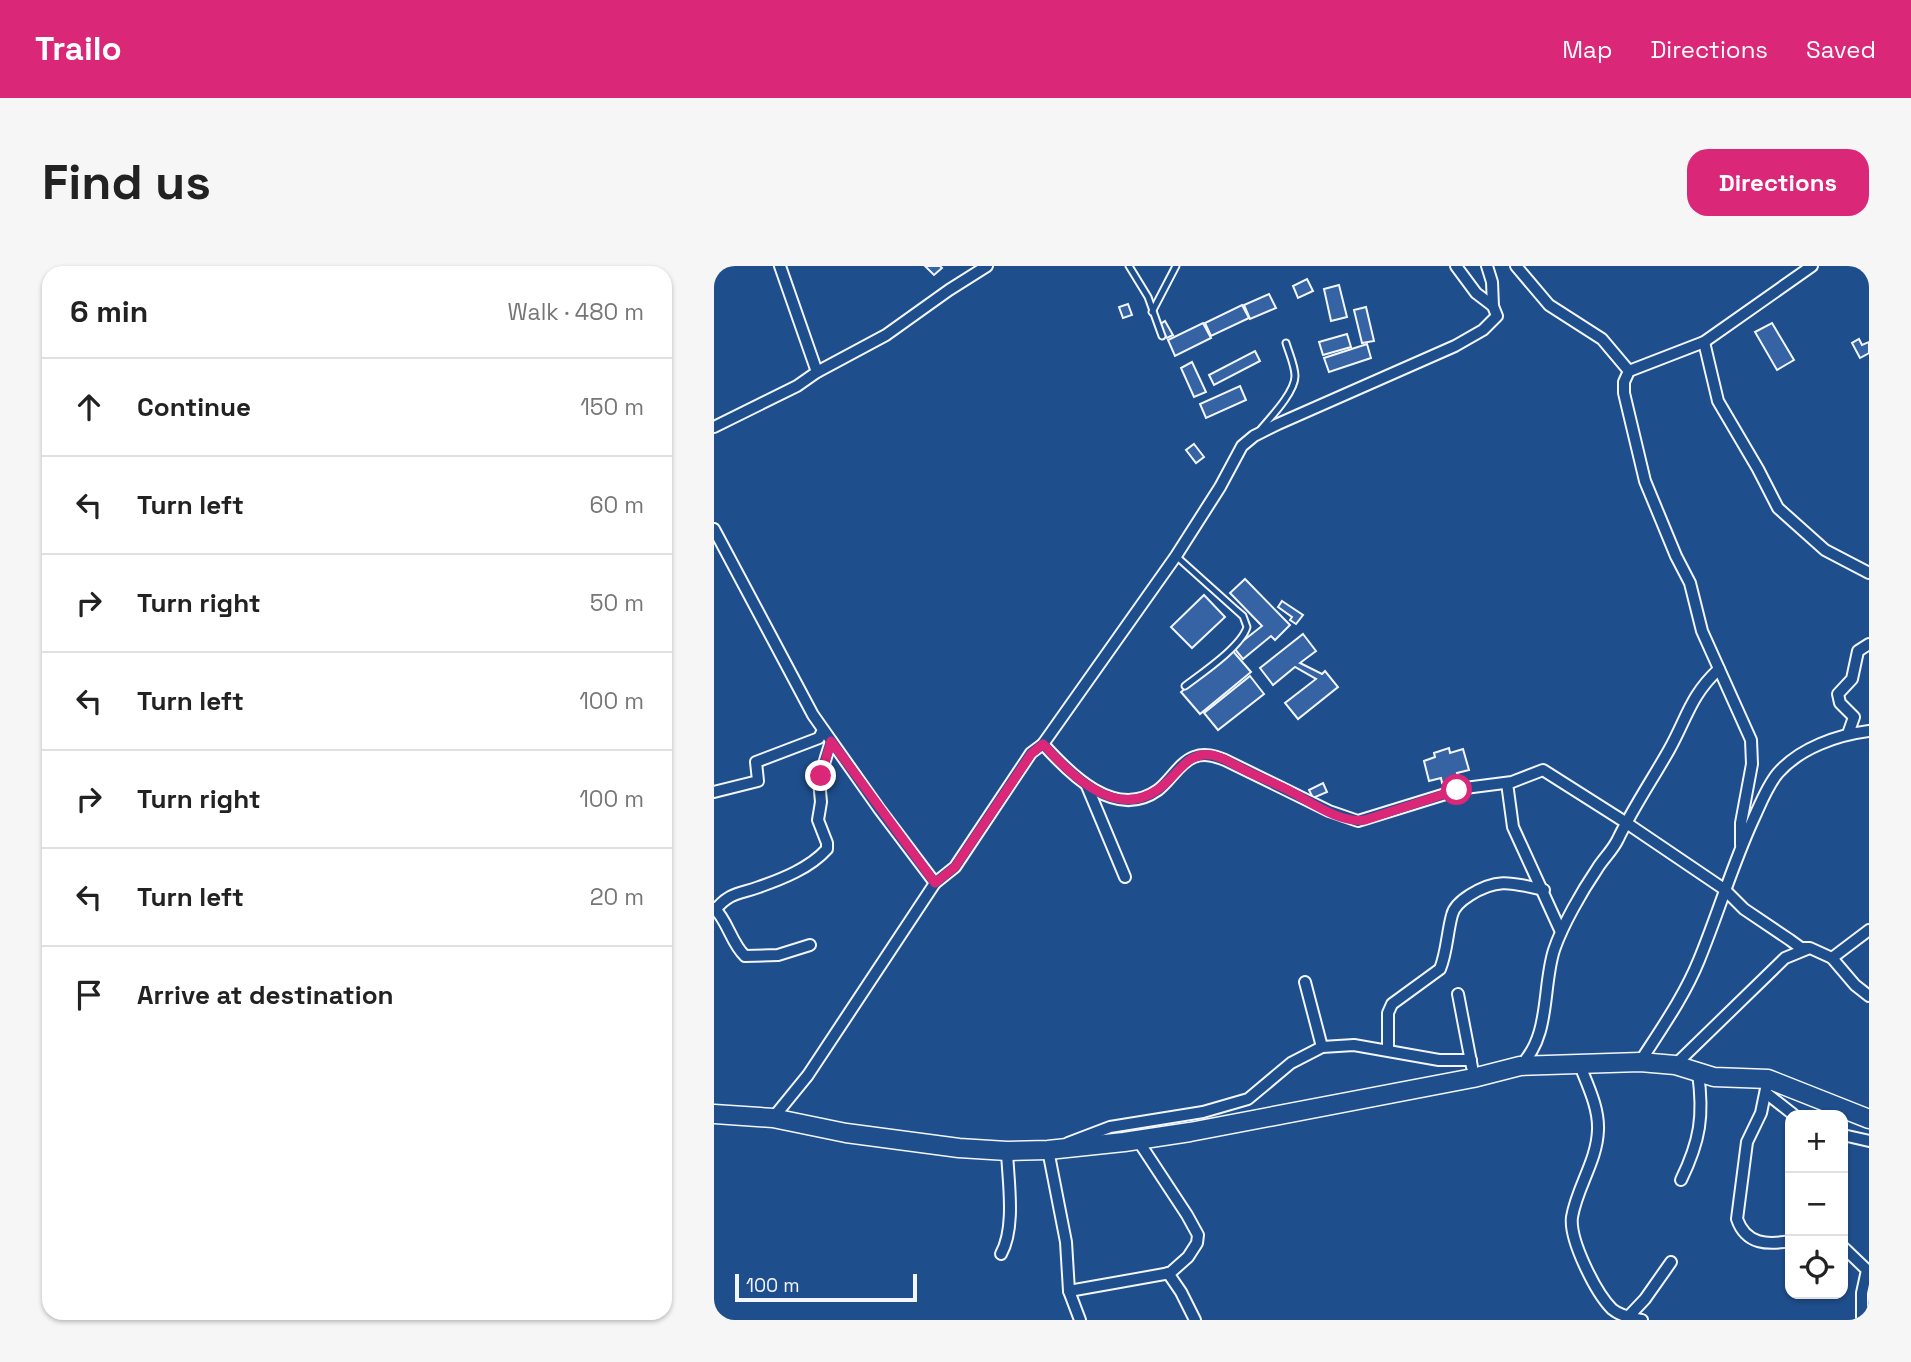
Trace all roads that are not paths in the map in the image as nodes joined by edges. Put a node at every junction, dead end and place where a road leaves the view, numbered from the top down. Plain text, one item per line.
1 (780, 266) edge
2 (987, 266) edge
3 (1129, 266) edge
4 (1176, 266) edge
5 (1456, 266) edge
6 (1487, 266) edge
7 (1516, 266) edge
8 (1812, 266) edge
9 (1493, 306) junction
10 (1152, 312) junction
11 (1162, 336) dead end
12 (1703, 342) junction
13 (1286, 343) dead end
14 (1629, 371) junction
15 (817, 372) junction
16 (714, 427) edge
17 (1254, 436) junction
18 (714, 529) edge
19 (1176, 556) junction
20 (1869, 573) edge
21 (1869, 644) edge
22 (1719, 669) junction
23 (1185, 686) dead end
24 (823, 730) junction
25 (1869, 731) edge
26 (1849, 734) junction
27 (831, 741) junction
28 (1043, 744) junction
29 (1507, 783) junction
30 (1087, 786) junction
31 (714, 792) edge
32 (1625, 822) junction
33 (1741, 845) junction
34 (1125, 877) dead end
35 (935, 883) junction
36 (1724, 889) junction
37 (1544, 890) junction
38 (715, 908) edge
39 (1869, 930) edge
40 (1561, 932) junction
41 (810, 946) dead end
42 (1810, 948) junction
43 (1832, 958) junction
44 (1305, 982) dead end
45 (1458, 994) dead end
46 (1869, 996) edge
47 (1322, 1047) junction
48 (1388, 1050) junction
49 (1471, 1060) junction
50 (1640, 1062) junction
51 (1579, 1063) junction
52 (1675, 1065) junction
53 (1520, 1066) junction
54 (1698, 1073) junction
55 (1473, 1078) junction
56 (1767, 1086) junction
57 (1789, 1110) edge
58 (714, 1114) edge
59 (773, 1118) junction
60 (1869, 1119) edge
61 (1848, 1136) edge
62 (1137, 1139) junction
63 (1869, 1142) edge
64 (1048, 1150) junction
65 (1007, 1151) junction
66 (1681, 1180) dead end
67 (1785, 1242) edge
68 (1848, 1252) edge
69 (1001, 1254) dead end
70 (1671, 1262) dead end
71 (1168, 1273) junction
72 (1069, 1291) junction
73 (1611, 1315) edge
74 (1628, 1317) junction
75 (1080, 1320) edge
76 (1195, 1320) edge
77 (1642, 1320) edge
78 (1862, 1320) edge

1 - 15 street
2 - 15 street
3 - 10 lane
4 - 10 lane
5 - 9 street
6 - 9 street
7 - 14 street
8 - 12 street
9 - 17 street
10 - 11 lane
12 - 14 street
12 - 20 street
13 - 17 lane
14 - 22 street
15 - 16 street
17 - 19 street
18 - 24 street
19 - 23 lane
19 - 28 street
21 - 26 street
22 - 32 street
22 - 33 street
24 - 27 street
24 - 31 street
25 - 26 street
26 - 33 street
27 - 35 street
27 - 38 street
28 - 30 street
28 - 35 street
29 - 30 street
29 - 32 street
29 - 37 street
30 - 34 street
32 - 36 street
32 - 40 street
33 - 36 street
35 - 59 street
36 - 42 street
36 - 50 street
37 - 40 street
37 - 48 street
38 - 41 street
39 - 43 street
40 - 53 street
42 - 43 street
42 - 52 street
43 - 46 street
44 - 47 street
45 - 49 street
47 - 48 street
47 - 64 street
48 - 49 street
49 - 55 street
50 - 51 highway
50 - 52 highway
51 - 53 highway
51 - 73 street
52 - 54 highway
53 - 55 highway
54 - 56 highway
54 - 66 street
55 - 62 highway
56 - 57 street
56 - 60 highway
56 - 67 street
58 - 59 highway
59 - 65 highway
61 - 63 street
62 - 64 highway
62 - 71 street
64 - 65 highway
64 - 72 street
65 - 69 street
68 - 78 street
70 - 74 street
71 - 72 street
71 - 76 street
72 - 75 street
73 - 74 street
74 - 77 street

